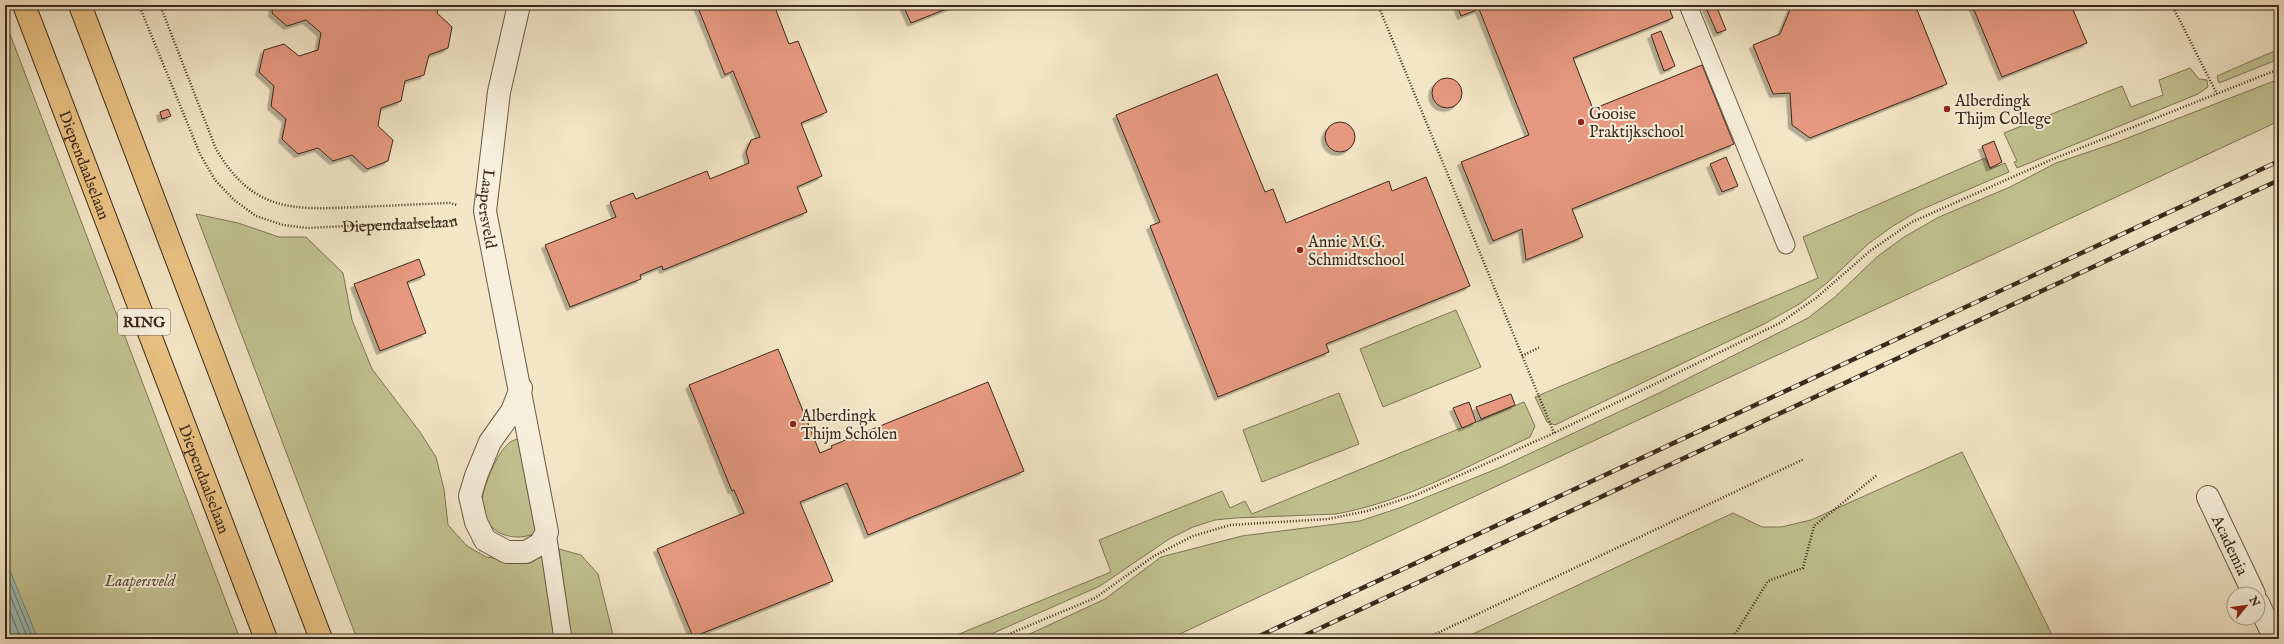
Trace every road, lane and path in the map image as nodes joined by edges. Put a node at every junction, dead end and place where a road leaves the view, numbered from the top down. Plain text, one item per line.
1 (24, 5) edge
2 (80, 5) edge
3 (139, 5) edge
4 (160, 5) edge
5 (519, 5) edge
6 (1378, 5) edge
7 (1688, 5) edge
8 (2172, 5) edge
9 (2279, 68) edge
10 (2218, 94) junction
11 (485, 211) junction
12 (1786, 245) dead end
13 (1540, 348) dead end
14 (1522, 356) junction
15 (520, 388) junction
16 (1554, 433) junction
17 (1804, 459) dead end
18 (1877, 475) dead end
19 (2208, 497) dead end
20 (547, 532) junction
21 (2250, 586) edge
22 (2266, 620) edge
23 (266, 639) edge
24 (321, 639) edge
25 (563, 639) edge
26 (997, 639) edge
27 (1425, 639) edge
28 (1732, 639) edge
29 (2275, 639) edge

1 - 23 main road, Diependaalselaan / RING
2 - 24 main road, RING
3 - 11 path, Diependaalselaan
4 - 11 path, Diependaalselaan
5 - 11 street, Laapersveld
6 - 14 path
7 - 12 lane
8 - 10 path
9 - 10 path
10 - 16 path
11 - 15 street, Laapersveld
13 - 14 path
14 - 16 path
15 - 20 street, Laapersveld
15 - 20 street
16 - 26 path
17 - 27 path
18 - 28 path
19 - 21 street, Academia
20 - 25 lane
22 - 29 street

